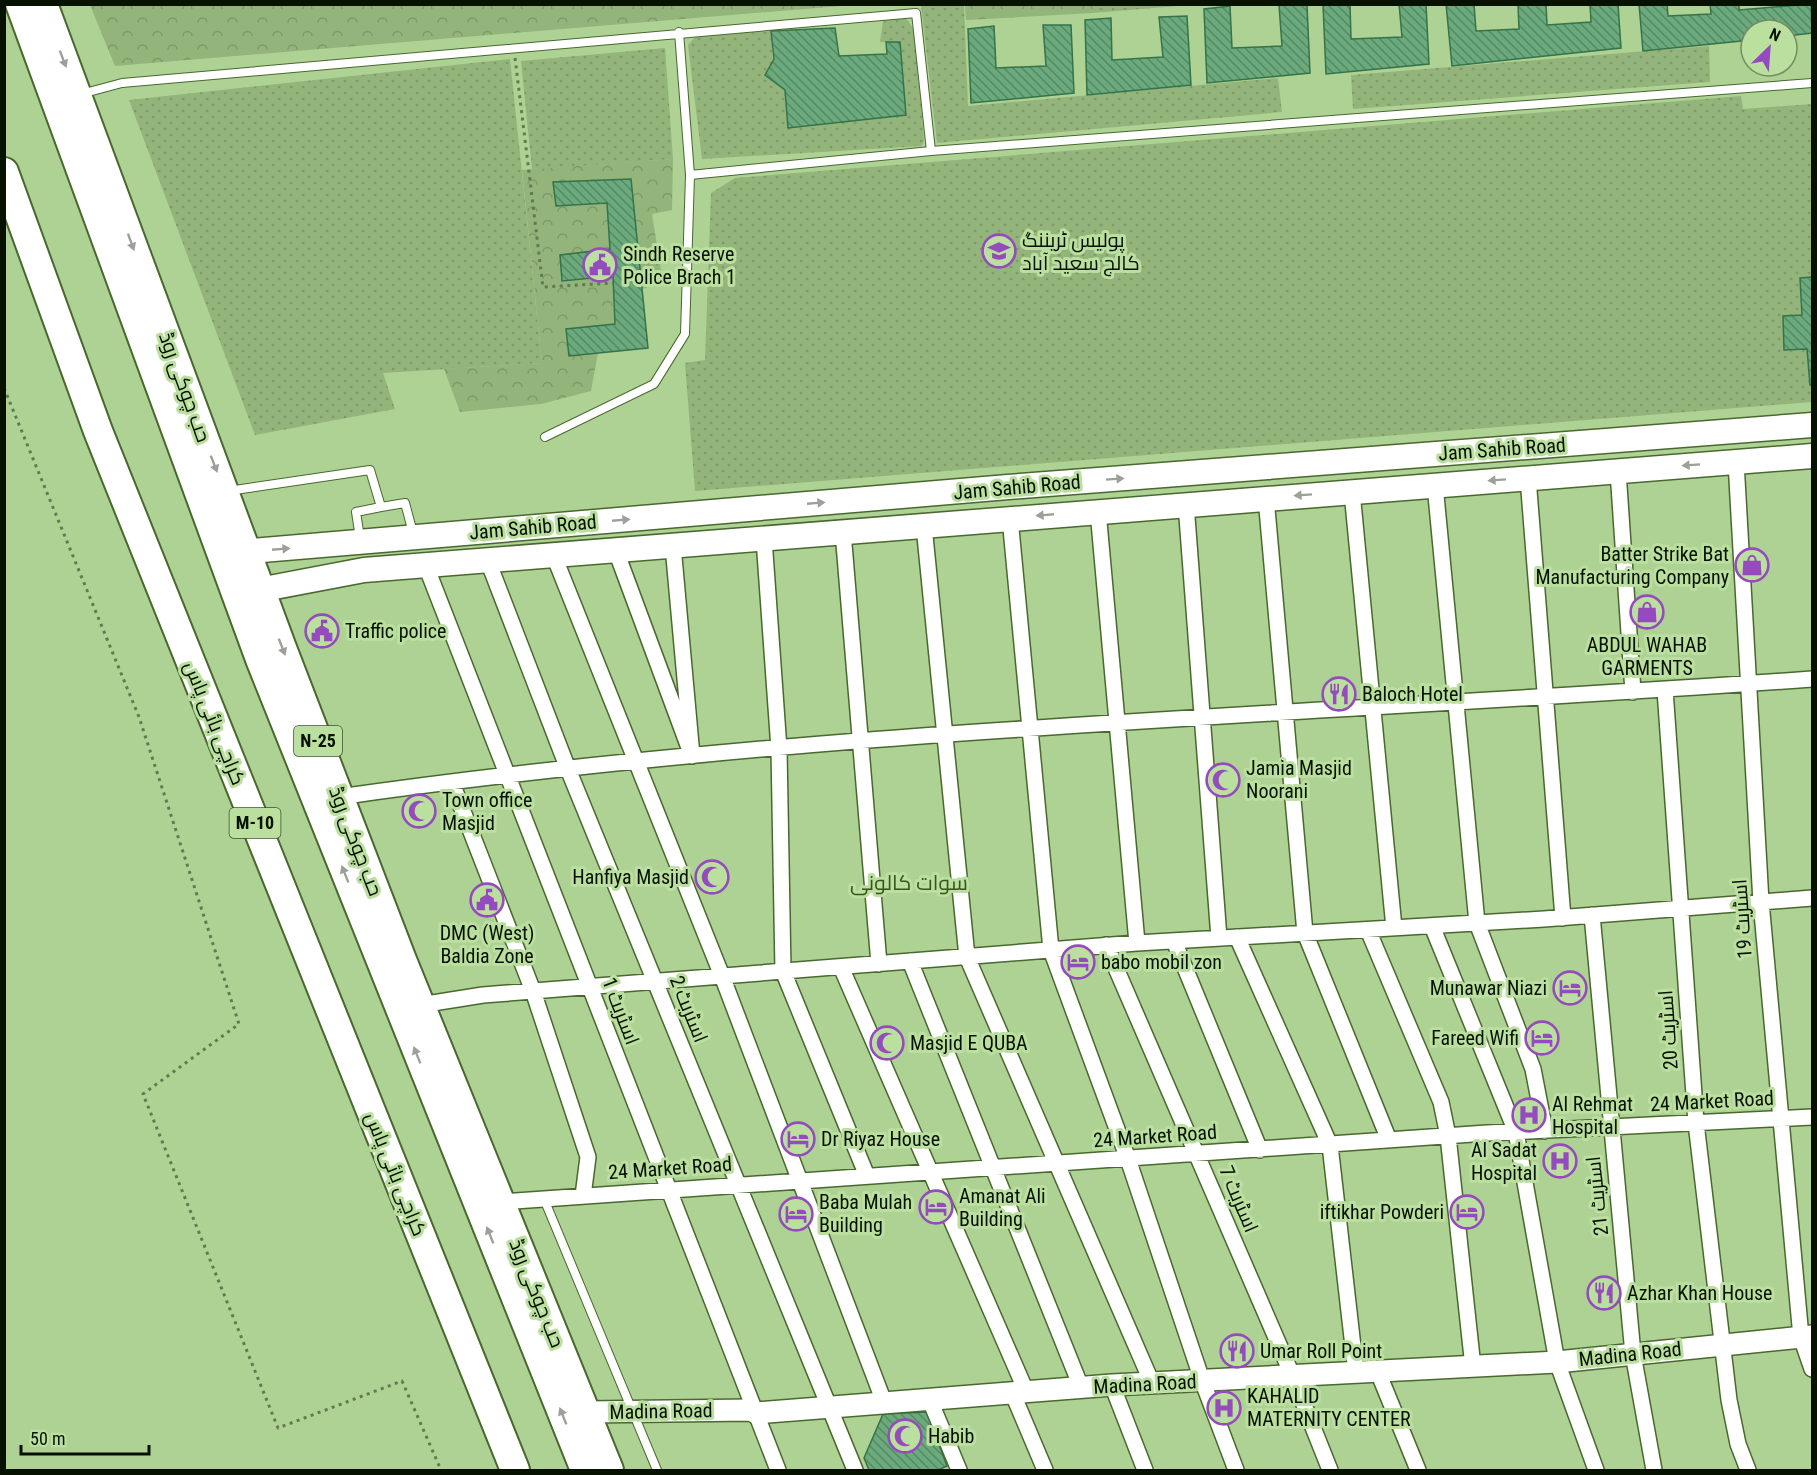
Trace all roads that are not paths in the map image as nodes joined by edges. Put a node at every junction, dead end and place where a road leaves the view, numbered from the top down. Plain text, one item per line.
1 (20, 4) edge
2 (43, 4) edge
3 (680, 32) junction
4 (1812, 83) edge
5 (77, 95) junction
6 (931, 152) junction
7 (4, 172) edge
8 (690, 175) junction
9 (1812, 425) edge
10 (545, 437) dead end
11 (1812, 456) edge
12 (1736, 462) junction
13 (1618, 471) junction
14 (1528, 478) junction
15 (1435, 485) junction
16 (224, 492) junction
17 (1352, 492) junction
18 (1266, 498) junction
19 (1186, 504) junction
20 (381, 507) junction
21 (1098, 511) junction
22 (1010, 518) junction
23 (924, 526) junction
24 (843, 532) junction
25 (414, 538) junction
26 (764, 538) junction
27 (361, 542) junction
28 (673, 546) junction
29 (615, 550) junction
30 (234, 553) junction
31 (554, 556) junction
32 (488, 561) junction
33 (426, 566) junction
34 (364, 570) junction
35 (249, 592) junction
36 (1812, 680) edge
37 (1750, 684) junction
38 (1665, 690) junction
39 (1633, 692) junction
40 (1546, 699) junction
41 (1456, 704) junction
42 (1373, 708) junction
43 (1285, 713) junction
44 (1202, 718) junction
45 (1117, 722) junction
46 (1030, 729) junction
47 (945, 736) junction
48 (861, 742) junction
49 (779, 749) junction
50 (692, 756) junction
51 (636, 761) junction
52 (568, 769) junction
53 (507, 776) junction
54 (452, 783) junction
55 (339, 796) junction
56 (1812, 898) edge
57 (1761, 902) junction
58 (1680, 908) junction
59 (1592, 915) junction
60 (1563, 918) junction
61 (1477, 923) junction
62 (1432, 926) junction
63 (1394, 928) junction
64 (1368, 930) junction
65 (1305, 933) junction
66 (1237, 937) junction
67 (1219, 939) junction
68 (1174, 941) junction
69 (1137, 943) junction
70 (1106, 945) junction
71 (1050, 950) junction
72 (967, 957) junction
73 (910, 961) junction
74 (879, 963) junction
75 (841, 967) junction
76 (783, 971) junction
77 (722, 976) junction
78 (655, 981) junction
79 (588, 987) junction
80 (533, 991) junction
81 (420, 1005) junction
82 (1812, 1117) edge
83 (1781, 1119) junction
84 (1696, 1123) junction
85 (1611, 1127) junction
86 (1545, 1131) junction
87 (1516, 1132) junction
88 (1448, 1136) junction
89 (1389, 1140) junction
90 (1330, 1145) junction
91 (1260, 1150) junction
92 (1197, 1154) junction
93 (1128, 1159) junction
94 (1057, 1164) junction
95 (993, 1168) junction
96 (931, 1172) junction
97 (867, 1176) junction
98 (800, 1181) junction
99 (738, 1185) junction
100 (668, 1189) junction
101 (583, 1196) junction
102 (544, 1199) junction
103 (500, 1202) junction
104 (1807, 1337) edge
105 (1721, 1345) junction
106 (1634, 1354) junction
107 (1557, 1362) junction
108 (1473, 1366) junction
109 (1812, 1369) edge
110 (1378, 1372) junction
111 (1356, 1373) junction
112 (1293, 1377) junction
113 (1202, 1380) junction
114 (1152, 1383) junction
115 (1112, 1385) junction
116 (1081, 1387) junction
117 (1019, 1392) junction
118 (929, 1398) junction
119 (884, 1402) junction
120 (828, 1407) junction
121 (585, 1412) junction
122 (633, 1412) junction
123 (756, 1413) junction
124 (1591, 1469) edge
125 (515, 1470) edge
126 (585, 1470) edge
127 (609, 1470) edge
128 (657, 1470) edge
129 (778, 1470) edge
130 (855, 1470) edge
131 (959, 1470) edge
132 (1045, 1470) edge
133 (1145, 1470) edge
134 (1236, 1470) edge
135 (1330, 1470) edge
136 (1418, 1470) edge
137 (1654, 1470) edge
138 (1748, 1470) edge

1 - 30 highway, حب چوکی روڈ / N-25
2 -> 5 highway, حب چوکی روڈ / N-25
3 - 5 lane
3 - 6 lane
3 - 8 lane
4 - 6 lane
5 -> 16 highway, حب چوکی روڈ / N-25
6 - 8 lane
7 - 125 highway, کراچی بائی پاس / M-10
8 - 10 lane
25 -> 9 main road, Jam Sahib Road
11 - 12 main road, Jam Sahib Road
12 -> 13 main road, Jam Sahib Road
12 - 37 street, اسٹریٹ 19
13 - 14 main road, Jam Sahib Road
13 - 39 street
14 -> 15 main road, Jam Sahib Road
14 - 40 street
15 - 17 main road, Jam Sahib Road
15 - 41 street
16 - 20 lane
16 - 30 highway, حب چوکی روڈ / N-25
17 -> 18 main road, Jam Sahib Road
17 - 42 street
18 - 19 main road, Jam Sahib Road
18 - 43 street
19 - 21 main road, Jam Sahib Road
19 - 44 street
20 - 25 lane
20 - 27 lane
21 -> 22 main road, Jam Sahib Road
21 - 45 street
22 - 23 main road, Jam Sahib Road
22 - 46 street
23 - 24 main road, Jam Sahib Road
23 - 47 street
24 - 26 main road, Jam Sahib Road
24 - 48 street
25 - 27 main road, Jam Sahib Road
26 - 28 main road, Jam Sahib Road
26 - 49 street
30 -> 27 main road, Jam Sahib Road
27 - 34 street
28 - 29 main road, Jam Sahib Road
28 - 50 street
29 - 31 main road, Jam Sahib Road
29 - 50 street
30 - 35 highway, حب چوکی روڈ / N-25
31 - 32 main road, Jam Sahib Road
31 - 51 street
32 - 33 main road, Jam Sahib Road
32 - 52 street, اسٹریٹ 2
33 - 34 main road, Jam Sahib Road
33 - 53 street, اسٹریٹ 1
34 - 35 main road, Jam Sahib Road
35 -> 55 highway, حب چوکی روڈ / N-25
126 -> 35 highway, حب چوکی روڈ / N-25
36 - 37 street
37 - 38 street
37 - 57 street, اسٹریٹ 19
38 - 39 street
38 - 58 street, اسٹریٹ 20
39 - 40 street
40 - 41 street
40 - 60 street
41 - 42 street
41 - 61 street
42 - 43 street
42 - 63 street
43 - 44 street
43 - 65 street
44 - 45 street
44 - 67 street
45 - 46 street
45 - 69 street
46 - 47 street
46 - 71 street
47 - 48 street
47 - 72 street
48 - 49 street
48 - 74 street
49 - 50 street
49 - 76 street
50 - 51 street
51 - 52 street
51 - 77 street
52 - 53 street
52 - 78 street, اسٹریٹ 2
53 - 54 street
53 - 79 street, اسٹریٹ 1
54 - 55 street
54 - 80 street
55 - 81 highway, حب چوکی روڈ / N-25
56 - 57 street
57 - 58 street
57 - 83 street, اسٹریٹ 19
58 - 59 street
58 - 84 street, اسٹریٹ 20
59 - 60 street
59 - 85 street, اسٹریٹ 21
60 - 61 street
61 - 62 street
61 - 86 street
62 - 63 street
62 - 87 street
63 - 64 street
64 - 65 street
64 - 88 street
65 - 66 street
65 - 89 street
66 - 67 street
66 - 90 street
67 - 68 street
68 - 69 street
68 - 91 street
69 - 70 street
70 - 71 street
70 - 92 street, اسٹریٹ 7
71 - 72 street
71 - 93 street
72 - 73 street
72 - 94 street
73 - 74 street
73 - 95 street
74 - 75 street
75 - 76 street
75 - 96 street
76 - 77 street
76 - 97 street
77 - 78 street
77 - 98 street
78 - 79 street
78 - 99 street, اسٹریٹ 2
79 - 80 street
79 - 100 street, اسٹریٹ 1
80 - 81 street
80 - 101 street
81 - 103 highway, حب چوکی روڈ / N-25
82 - 83 street, 24 Market Road
83 - 84 street, 24 Market Road
83 - 104 street, اسٹریٹ 19
84 - 85 street, 24 Market Road
84 - 105 street, اسٹریٹ 20
85 - 86 street, 24 Market Road
85 - 106 street, اسٹریٹ 21
86 - 87 street, 24 Market Road
87 - 88 street, 24 Market Road
87 - 107 street
88 - 89 street, 24 Market Road
88 - 108 street
89 - 90 street, 24 Market Road
90 - 91 street, 24 Market Road
90 - 111 street
91 - 92 street, 24 Market Road
92 - 93 street, 24 Market Road
92 - 112 street, اسٹریٹ 7
93 - 94 street, 24 Market Road
93 - 113 street
94 - 95 street, 24 Market Road
94 - 114 street
95 - 96 street, 24 Market Road
95 - 116 street
96 - 97 street, 24 Market Road
96 - 117 street
97 - 98 street, 24 Market Road
98 - 99 street, 24 Market Road
98 - 119 street
99 - 100 street, 24 Market Road
99 - 120 street, اسٹریٹ 2
100 - 101 street, 24 Market Road
100 - 123 street, اسٹریٹ 1
101 - 102 street, 24 Market Road
102 - 103 street, 24 Market Road
102 - 122 lane
103 - 121 highway, حب چوکی روڈ / N-25
104 - 105 street, Madina Road
104 - 109 street, اسٹریٹ 19
105 - 106 street, Madina Road
105 - 138 street, اسٹریٹ 20
106 - 107 street, Madina Road
106 - 137 street, اسٹریٹ 21
107 - 108 street, Madina Road
107 - 124 street
108 - 110 street, Madina Road
110 - 111 street, Madina Road
110 - 136 street
111 - 112 street, Madina Road
112 - 113 street, Madina Road
112 - 135 street, اسٹریٹ 7
113 - 114 street, Madina Road
113 - 134 street
114 - 115 street, Madina Road
115 - 116 street, Madina Road
115 - 133 street
116 - 117 street, Madina Road
117 - 118 street, Madina Road
117 - 132 street
118 - 119 street, Madina Road
118 - 131 street
119 - 120 street, Madina Road
120 - 123 street, Madina Road
120 - 130 street, اسٹریٹ 2
121 - 122 street, Madina Road
121 - 127 highway, حب چوکی روڈ / N-25
122 - 123 street, Madina Road
122 - 128 lane
123 - 129 street, اسٹریٹ 1

